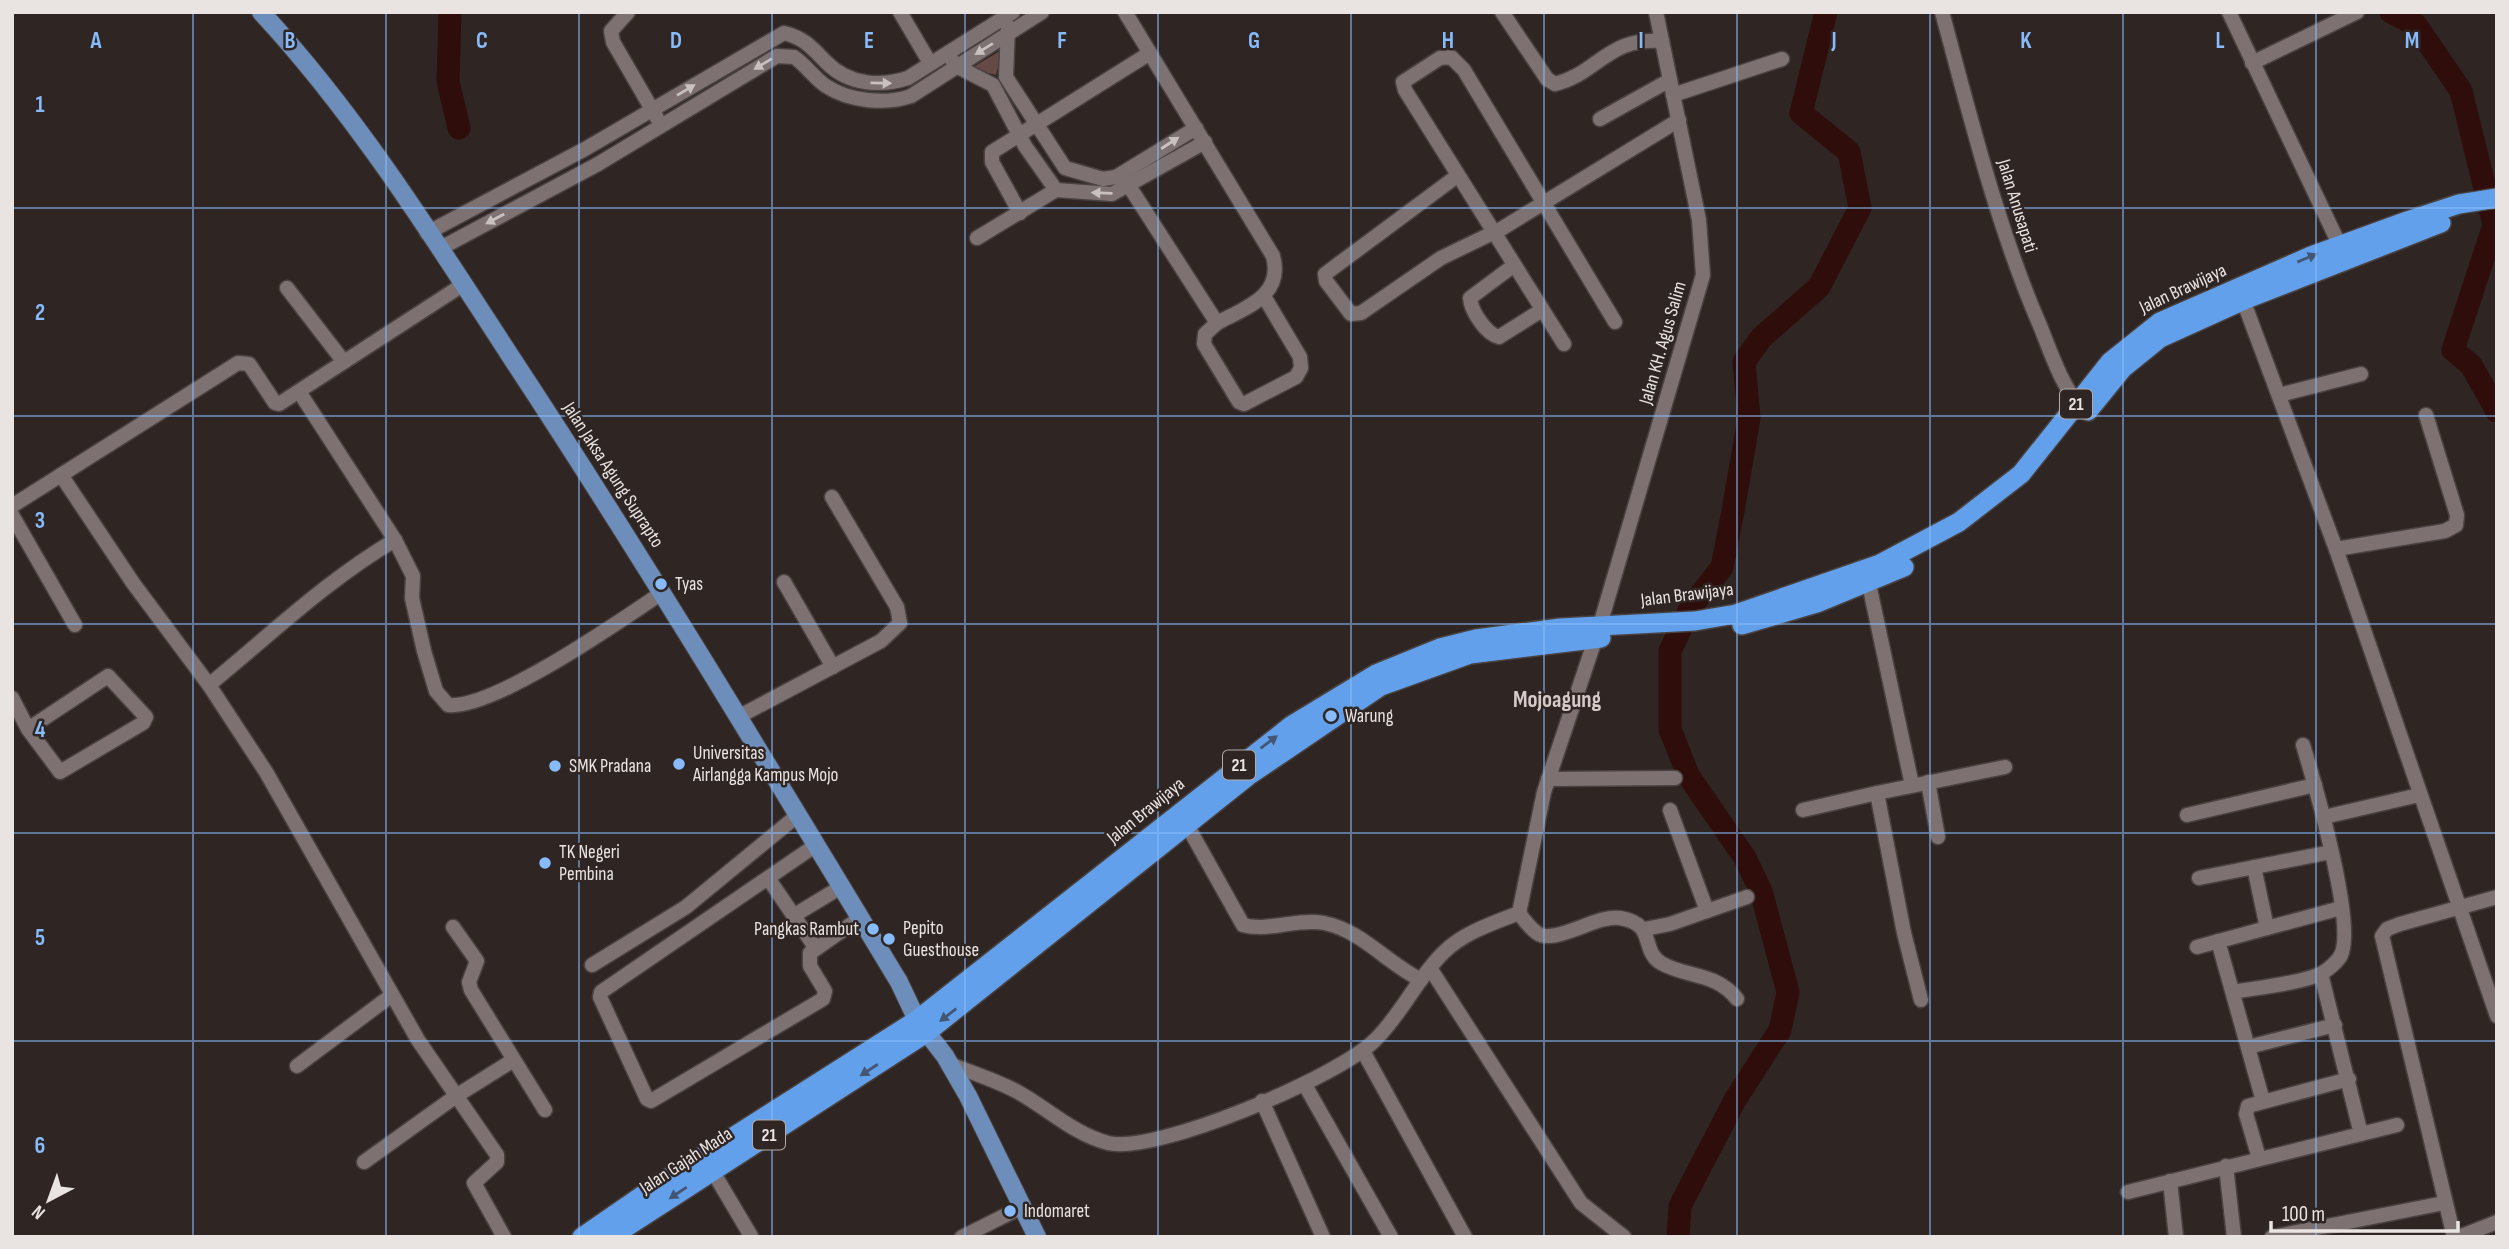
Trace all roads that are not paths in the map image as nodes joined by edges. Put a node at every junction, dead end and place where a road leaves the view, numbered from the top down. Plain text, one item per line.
1 (261, 12) edge
2 (628, 12) edge
3 (900, 12) edge
4 (1042, 12) edge
5 (1125, 12) edge
6 (1502, 12) edge
7 (1656, 12) edge
8 (1942, 12) edge
9 (2229, 12) edge
10 (1007, 14) edge
11 (2353, 15) edge
12 (1010, 32) junction
13 (1662, 41) junction
14 (948, 53) junction
15 (1150, 53) junction
16 (1782, 59) dead end
17 (930, 63) junction
18 (2252, 63) junction
19 (957, 66) junction
20 (1006, 77) junction
21 (1670, 80) junction
22 (993, 85) junction
23 (1673, 95) junction
24 (653, 110) junction
25 (1600, 119) dead end
26 (1679, 120) junction
27 (1035, 124) junction
28 (662, 126) junction
29 (1196, 128) junction
30 (1018, 135) junction
31 (1205, 142) junction
32 (1457, 176) junction
33 (1127, 181) junction
34 (508, 190) junction
35 (1055, 190) junction
36 (2497, 198) edge
37 (1542, 205) junction
38 (517, 207) junction
39 (2472, 208) junction
40 (2497, 210) edge
41 (1020, 213) junction
42 (427, 233) junction
43 (1492, 233) junction
44 (977, 238) dead end
45 (2340, 246) junction
46 (439, 249) junction
47 (1513, 266) junction
48 (464, 284) junction
49 (287, 288) dead end
50 (2241, 293) junction
51 (1265, 298) junction
52 (1542, 310) junction
53 (1615, 322) dead end
54 (1217, 323) junction
55 (1564, 344) dead end
56 (344, 362) junction
57 (2361, 374) dead end
58 (300, 393) junction
59 (2279, 395) junction
60 (2081, 408) junction
61 (2426, 415) dead end
62 (61, 475) junction
63 (832, 497) dead end
64 (12, 506) edge
65 (12, 515) edge
66 (395, 540) junction
67 (2336, 549) junction
68 (784, 582) dead end
69 (1869, 584) junction
70 (663, 592) junction
71 (75, 625) dead end
72 (1695, 627) junction
73 (1598, 632) junction
74 (833, 667) junction
75 (209, 685) junction
76 (12, 698) edge
77 (738, 717) junction
78 (28, 729) junction
79 (2303, 745) dead end
80 (2005, 766) dead end
81 (1675, 778) dead end
82 (1548, 779) junction
83 (1928, 782) junction
84 (1912, 785) junction
85 (2315, 785) junction
86 (1877, 793) junction
87 (2419, 795) junction
88 (1670, 810) dead end
89 (1803, 810) dead end
90 (798, 815) junction
91 (2187, 815) dead end
92 (2324, 817) junction
93 (1187, 825) junction
94 (1938, 837) dead end
95 (816, 845) junction
96 (2331, 852) junction
97 (2253, 867) junction
98 (768, 878) junction
99 (2199, 878) dead end
100 (1109, 880) junction
101 (841, 887) junction
102 (1747, 897) dead end
103 (2497, 897) edge
104 (2458, 906) junction
105 (2341, 908) junction
106 (1707, 911) junction
107 (1519, 913) junction
108 (793, 916) junction
109 (860, 918) junction
110 (453, 927) dead end
111 (2267, 928) junction
112 (1644, 929) junction
113 (2218, 941) junction
114 (815, 947) junction
115 (2197, 947) dead end
116 (592, 965) dead end
117 (1430, 968) junction
118 (2321, 974) junction
119 (1421, 980) junction
120 (2233, 992) junction
121 (392, 995) junction
122 (1737, 999) dead end
123 (1921, 1000) dead end
124 (2497, 1016) edge
125 (2335, 1025) junction
126 (922, 1026) junction
127 (2248, 1047) junction
128 (1363, 1051) junction
129 (512, 1061) junction
130 (951, 1065) junction
131 (297, 1066) dead end
132 (2349, 1079) junction
133 (1306, 1086) junction
134 (456, 1097) junction
135 (1262, 1101) junction
136 (2263, 1101) junction
137 (545, 1110) dead end
138 (2397, 1125) dead end
139 (2361, 1134) junction
140 (2259, 1158) junction
141 (364, 1163) dead end
142 (708, 1163) junction
143 (2226, 1166) junction
144 (2170, 1181) junction
145 (2128, 1192) dead end
146 (2444, 1203) junction
147 (1022, 1207) junction
148 (2497, 1222) edge
149 (631, 1231) edge
150 (751, 1236) edge
151 (504, 1237) edge
152 (582, 1237) edge
153 (611, 1237) edge
154 (962, 1237) edge
155 (1037, 1237) edge
156 (1322, 1237) edge
157 (1391, 1237) edge
158 (1465, 1237) edge
159 (1625, 1237) edge
160 (2176, 1237) edge
161 (2234, 1237) edge
162 (2272, 1237) edge
163 (2456, 1237) edge

1 - 42 main road, Jalan Jaksa Agung Suprapto
2 - 24 street
3 - 17 street
4 - 12 street
5 - 15 street
6 - 13 street
7 - 13 street, Jalan KH. Agus Salim
8 - 60 street, Jalan Anusapati
9 - 18 street
10 - 12 street
10 - 14 street
11 - 18 street
12 -> 19 street
12 - 20 street
13 - 21 street, Jalan KH. Agus Salim
14 - 17 street
14 - 19 street
15 - 27 street
15 - 29 street
16 - 23 street
24 -> 17 street
18 - 45 street
19 - 22 street
19 -> 28 street
20 - 22 street
20 - 27 street
21 - 23 street, Jalan KH. Agus Salim
21 - 25 street
22 - 30 street
23 - 26 street, Jalan KH. Agus Salim
24 - 28 street
24 - 34 street
26 - 37 street
26 - 73 street, Jalan KH. Agus Salim
27 - 30 street
27 - 33 street
28 - 38 street
29 - 31 street
33 -> 29 street
30 - 35 street
30 - 41 street
31 - 33 street
31 - 51 street
32 - 37 street
32 - 43 street
32 - 43 street
33 -> 35 street
33 - 54 street
34 - 38 street
34 - 42 street
35 - 41 street
36 - 39 highway, Jalan Brawijaya / 21
37 - 43 street
37 - 53 street
38 -> 46 street
39 - 40 highway, Jalan Brawijaya / 21
39 - 45 highway, Jalan Brawijaya / 21
39 - 50 highway, Jalan Brawijaya / 21
41 - 44 street
42 - 46 main road, Jalan Jaksa Agung Suprapto
43 - 47 street
50 -> 45 highway, Jalan Brawijaya / 21
46 - 48 main road, Jalan Jaksa Agung Suprapto
47 - 52 street
47 - 52 street
48 - 56 street
48 - 70 main road, Jalan Jaksa Agung Suprapto
49 - 56 street
50 - 59 street
50 - 60 highway, Jalan Brawijaya / 21
51 - 54 street
51 - 54 street
52 - 55 street
56 - 58 street
57 - 59 street
58 - 62 street
58 - 66 street
59 - 67 street
60 - 69 highway, Jalan Brawijaya / 21
60 - 72 highway, Jalan Brawijaya / 21
61 - 67 street
62 - 64 street
62 - 75 street
63 - 74 street
65 - 71 street
66 - 70 street
66 - 75 street
67 - 87 street
68 - 74 street
69 - 72 highway, Jalan Brawijaya / 21
69 - 84 street
70 - 77 main road, Jalan Jaksa Agung Suprapto
72 - 73 highway, Jalan Brawijaya / 21
73 - 82 street, Jalan KH. Agus Salim
73 - 93 highway, Jalan Brawijaya / 21
100 -> 73 highway, Jalan Brawijaya / 21
74 - 77 street
75 - 121 street
76 - 78 street
77 - 90 main road, Jalan Jaksa Agung Suprapto
78 - 78 street
79 - 85 street
80 - 83 street
81 - 82 street
82 - 107 street, Jalan KH. Agus Salim
83 - 84 street
83 - 94 street
84 - 86 street
85 - 91 street
85 - 92 street
86 - 89 street
86 - 123 street
87 - 92 street
87 - 104 street
88 - 106 street
90 - 95 main road, Jalan Jaksa Agung Suprapto
90 - 116 street
92 - 96 street
93 - 100 highway, Jalan Brawijaya / 21
93 - 119 street
95 - 98 street
95 - 101 main road, Jalan Jaksa Agung Suprapto
96 - 97 street
96 - 105 street
97 - 99 street
97 - 111 street
98 - 108 street
98 - 114 street
100 - 126 highway, Jalan Brawijaya / 21
101 - 108 street
101 - 109 main road, Jalan Jaksa Agung Suprapto
102 - 106 street
103 - 104 street
104 - 124 street
104 - 146 street
105 - 111 street
105 - 118 street
106 - 112 street
107 - 112 street
107 - 117 street
108 - 114 street
109 - 114 street
109 - 126 main road, Jalan Jaksa Agung Suprapto
110 - 129 street
111 - 113 street
112 - 122 street
113 - 115 street
113 - 120 street
117 - 119 street
117 - 159 street
118 - 120 street
118 - 125 street
119 - 128 street
120 - 127 street
121 - 131 street
121 - 134 street
125 - 127 street
125 - 132 street
126 - 130 main road, Jalan Jaksa Agung Suprapto
126 -> 142 highway, Jalan Gajah Mada / 21
126 - 142 highway, Jalan Brawijaya / 21
127 - 136 street
128 - 133 street
128 - 158 street
129 - 134 street
129 - 137 street
130 - 135 street
130 - 147 main road, Jalan Jaksa Agung Suprapto
132 - 136 street
132 - 139 street
133 - 135 street
133 - 157 street
134 - 141 street
134 - 151 street
135 - 156 street
136 - 140 street
138 - 139 street
139 - 140 street
140 - 143 street
142 -> 149 highway, Jalan Gajah Mada / 21
142 - 150 street
142 - 152 highway, 21
143 - 144 street
143 - 161 street
144 - 145 street
144 - 160 street
146 - 162 street
146 - 163 street
147 - 154 street
147 - 155 main road, Jalan Jaksa Agung Suprapto
148 - 163 street
149 - 153 highway, Jalan Gajah Mada / 21

